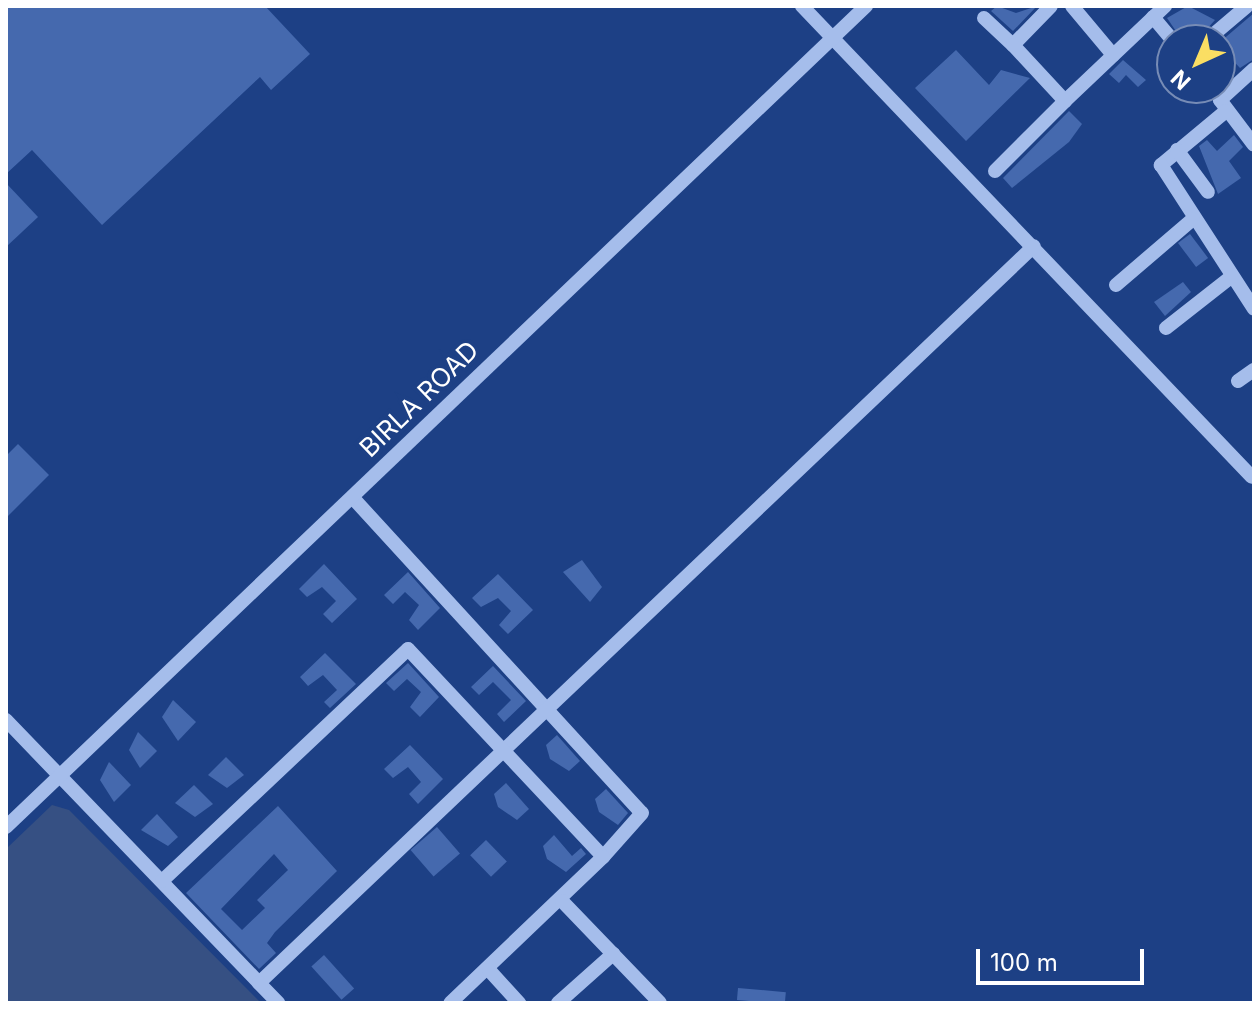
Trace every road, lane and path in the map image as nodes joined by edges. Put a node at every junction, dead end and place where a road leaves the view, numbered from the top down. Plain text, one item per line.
1 (802, 6) edge
2 (866, 6) edge
3 (1051, 6) edge
4 (1072, 6) edge
5 (1165, 6) edge
6 (1247, 6) edge
7 (1153, 17) junction
8 (984, 18) dead end
9 (1159, 24) edge
10 (1226, 24) edge
11 (832, 36) junction
12 (1013, 45) junction
13 (1113, 55) junction
14 (1254, 69) edge
15 (1236, 84) edge
16 (1065, 101) junction
17 (1215, 104) edge
18 (1223, 104) edge
19 (1254, 145) edge
20 (1177, 150) junction
21 (995, 171) dead end
22 (1208, 192) dead end
23 (1193, 219) junction
24 (1034, 246) junction
25 (1231, 277) junction
26 (1116, 285) dead end
27 (1254, 309) edge
28 (1166, 328) dead end
29 (1254, 370) edge
30 (1238, 381) dead end
31 (1252, 477) dead end
32 (353, 498) junction
33 (549, 708) junction
34 (6, 720) edge
35 (504, 750) junction
36 (60, 776) junction
37 (6, 827) edge
38 (603, 857) junction
39 (162, 881) junction
40 (562, 901) junction
41 (613, 954) junction
42 (489, 970) junction
43 (259, 983) junction
44 (455, 1001) edge
45 (278, 1003) edge
46 (519, 1003) edge
47 (558, 1003) edge
48 (660, 1003) edge

1 - 11 street
2 - 11 street, BIRLA ROAD
3 - 12 street
4 - 13 street
5 - 7 street
6 - 10 street
7 - 9 street
7 - 13 street
8 - 12 street
11 - 24 street
11 - 32 street, BIRLA ROAD
12 - 16 street
13 - 16 street
14 - 15 street
16 - 21 street
17 - 20 street
18 - 19 street
20 - 22 street
20 - 23 street
23 - 25 street
23 - 26 street
24 - 31 street
24 - 33 street
25 - 27 street
25 - 28 street
29 - 30 street
32 - 33 street
32 - 36 street, BIRLA ROAD
33 - 35 street
33 - 38 street
34 - 36 street
35 - 38 street
35 - 39 street
35 - 43 street
36 - 37 street, BIRLA ROAD
36 - 39 street
38 - 40 street
39 - 43 street
40 - 41 street
40 - 42 street
41 - 47 street
41 - 48 street
42 - 44 street
42 - 46 street
43 - 45 street

